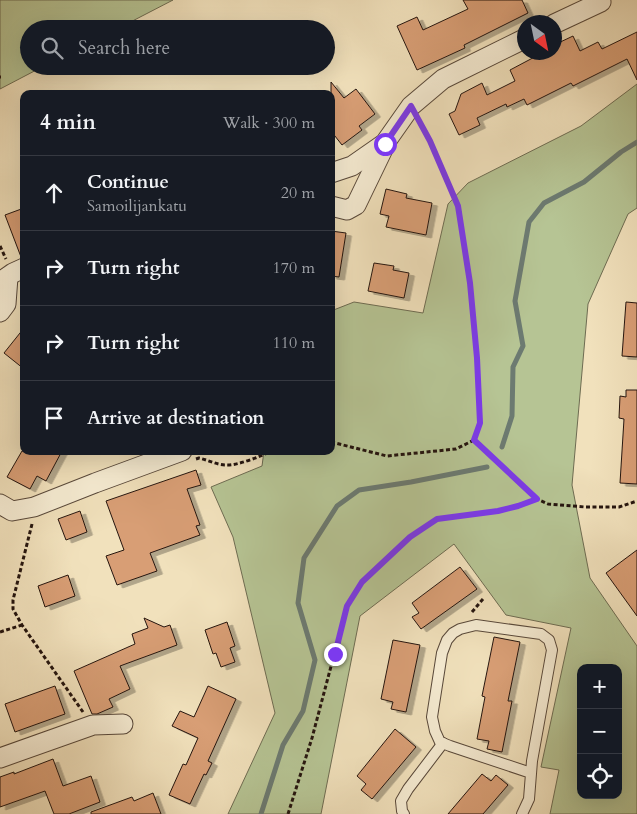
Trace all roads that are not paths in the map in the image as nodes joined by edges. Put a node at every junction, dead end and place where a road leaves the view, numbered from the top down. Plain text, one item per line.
1 (601, 2) dead end
2 (562, 20) edge
3 (517, 42) edge
4 (385, 144) junction
5 (335, 172) edge
6 (335, 207) edge
7 (10, 276) edge
8 (0, 312) edge
9 (171, 455) edge
10 (0, 504) edge
11 (123, 724) dead end
12 (443, 743) junction
13 (0, 758) edge
14 (531, 773) junction
15 (404, 814) edge
16 (522, 814) edge

1 - 2 street
3 - 4 street
4 - 5 street
4 - 6 street
7 - 8 street
9 - 10 street
11 - 13 street
12 - 14 lane
12 - 14 lane
12 - 15 lane
14 - 16 lane

